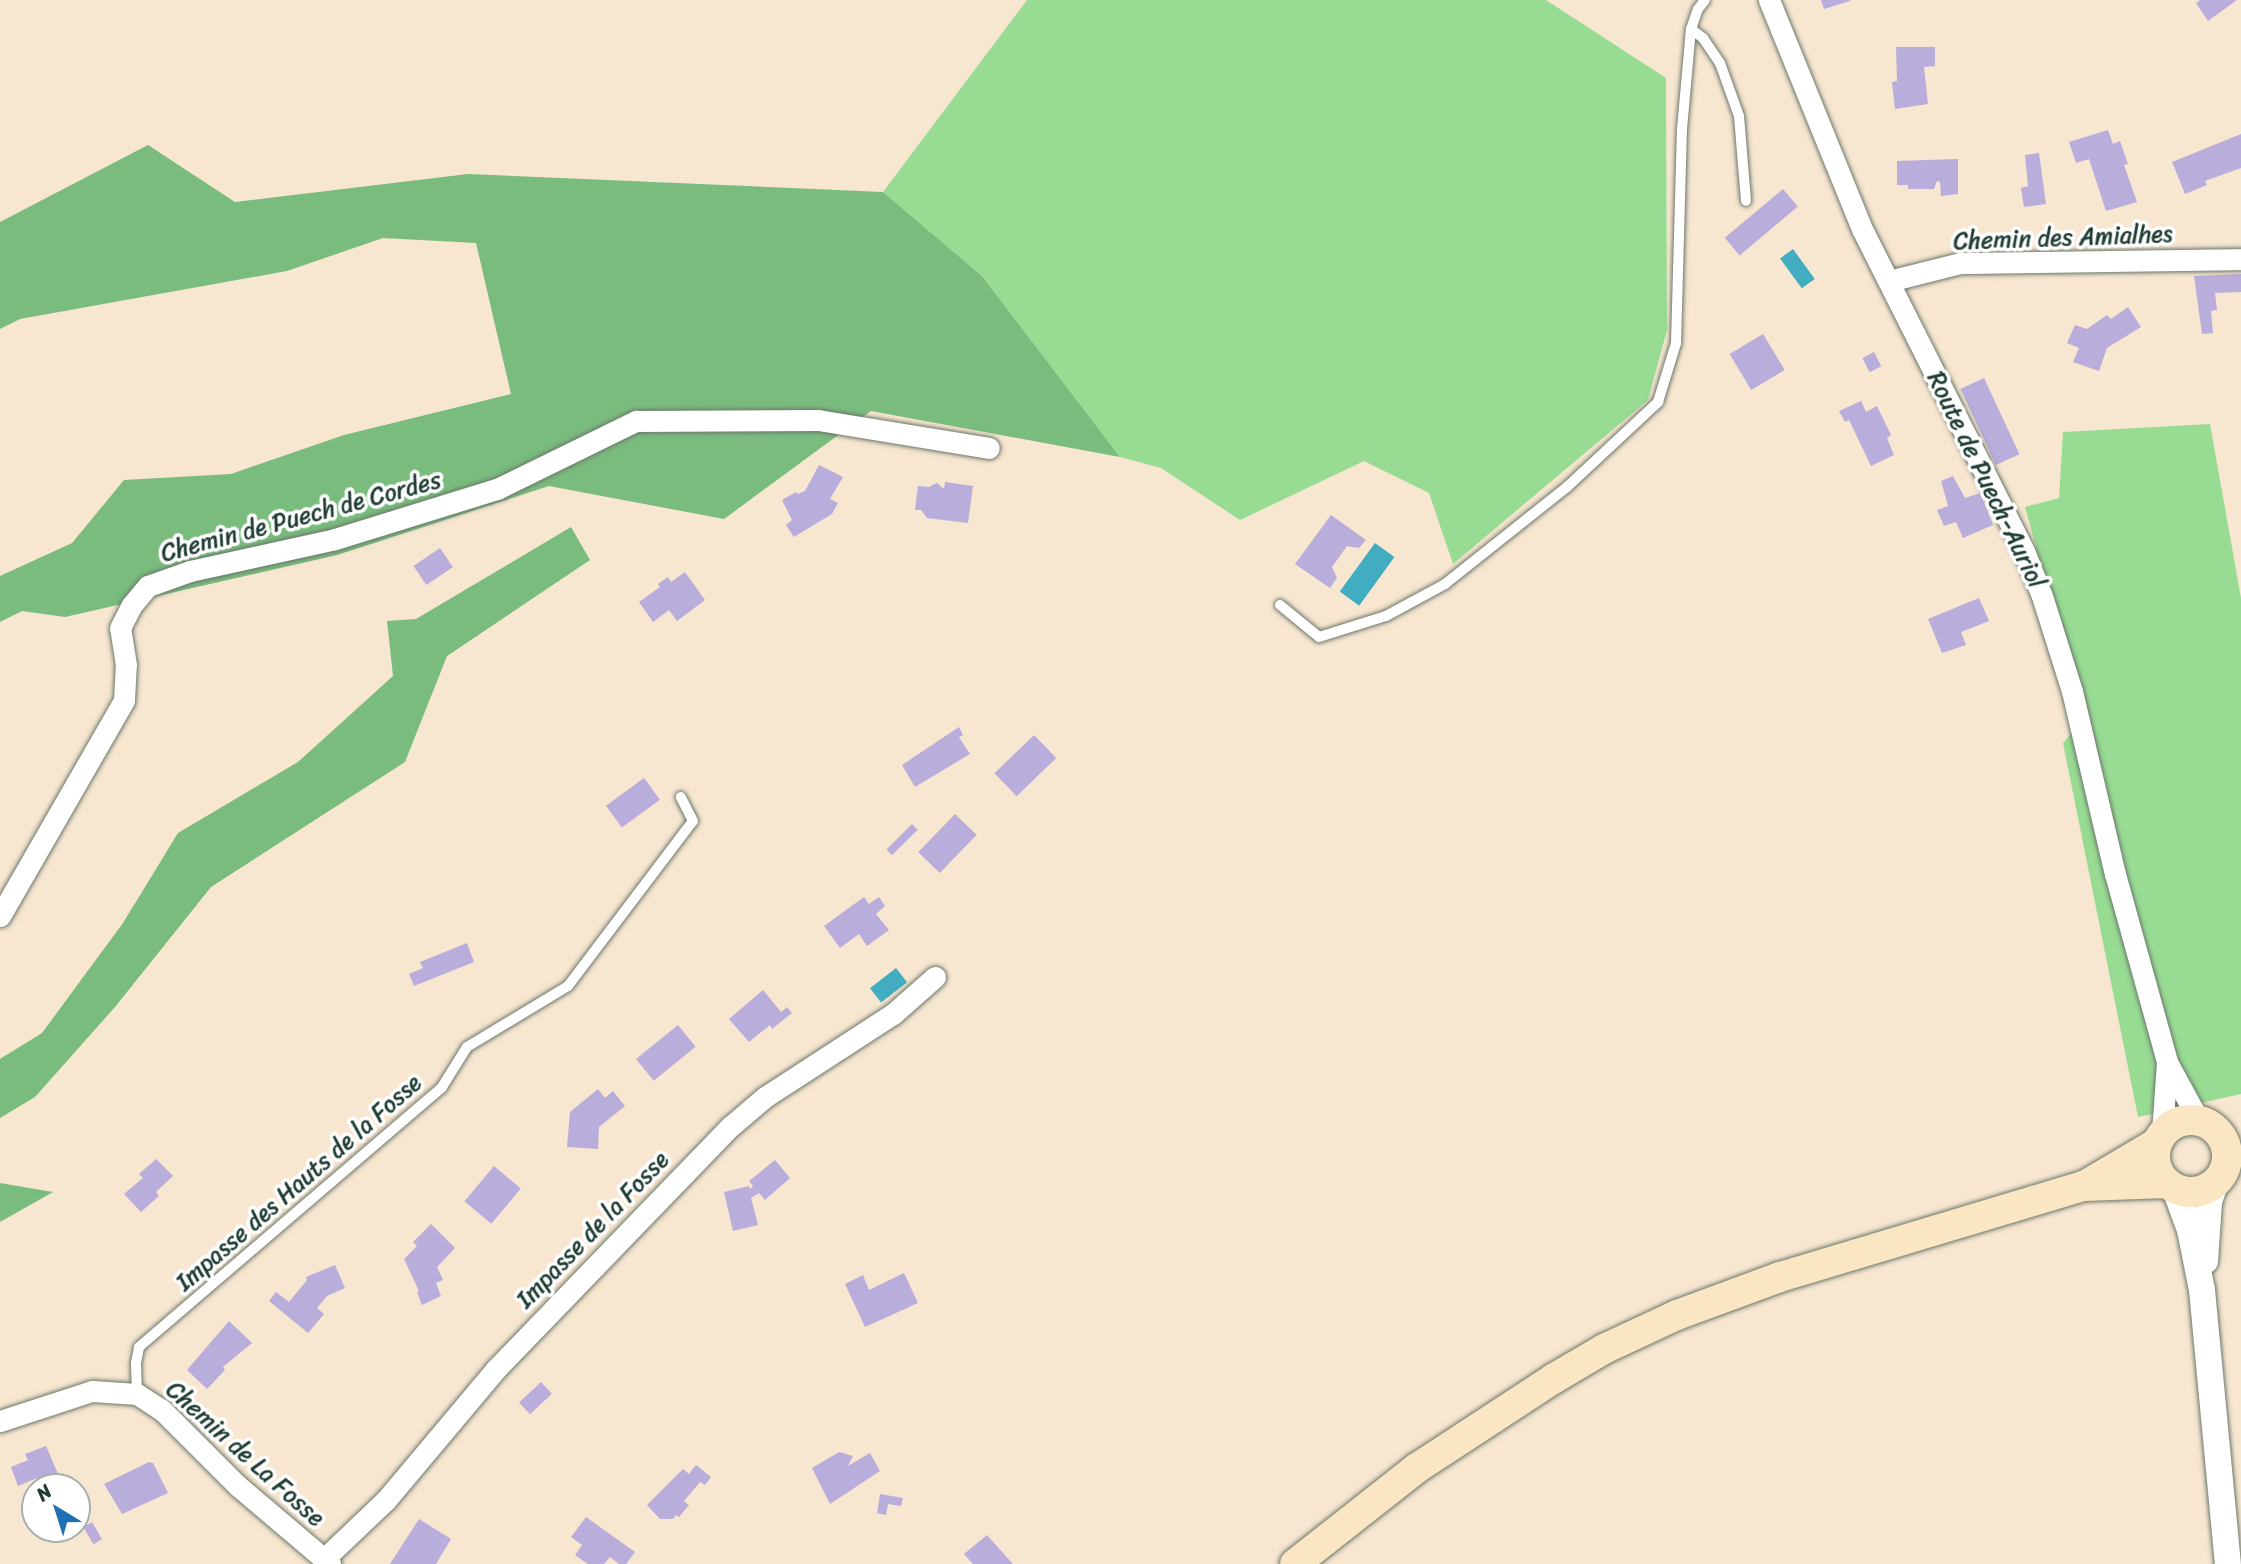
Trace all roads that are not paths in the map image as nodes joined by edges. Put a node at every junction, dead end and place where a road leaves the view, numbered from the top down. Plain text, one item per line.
1 (1706, 0) edge
2 (1769, 0) edge
3 (1691, 29) junction
4 (1746, 201) dead end
5 (2241, 259) edge
6 (1889, 281) junction
7 (989, 448) dead end
8 (1280, 605) dead end
9 (681, 797) dead end
10 (0, 916) edge
11 (935, 977) dead end
12 (2166, 1062) junction
13 (2218, 1126) edge
14 (2160, 1138) junction
15 (2227, 1168) edge
16 (2083, 1186) junction
17 (2171, 1186) junction
18 (2202, 1290) junction
19 (137, 1394) junction
20 (0, 1421) edge
21 (327, 1562) edge
22 (1295, 1564) edge
23 (2228, 1564) edge

1 - 3 lane
2 - 6 street, Route de Puech-Auriol
3 - 4 lane
3 - 8 lane
5 - 6 street, Chemin des Amialhes
6 - 12 street, Route de Puech-Auriol
7 - 10 street, Chemin de Puech de Cordes
9 - 19 lane, Impasse des Hauts de la Fosse
11 - 21 street, Impasse de la Fosse
12 - 13 street
12 - 14 street
13 - 14 main road
13 - 15 main road
14 - 16 main road
14 - 17 main road
15 - 17 main road
15 - 18 street
16 - 17 main road
16 - 22 main road
17 - 18 street
18 - 23 street
19 - 20 street, Chemin de La Fosse
19 - 21 street, Chemin de La Fosse

